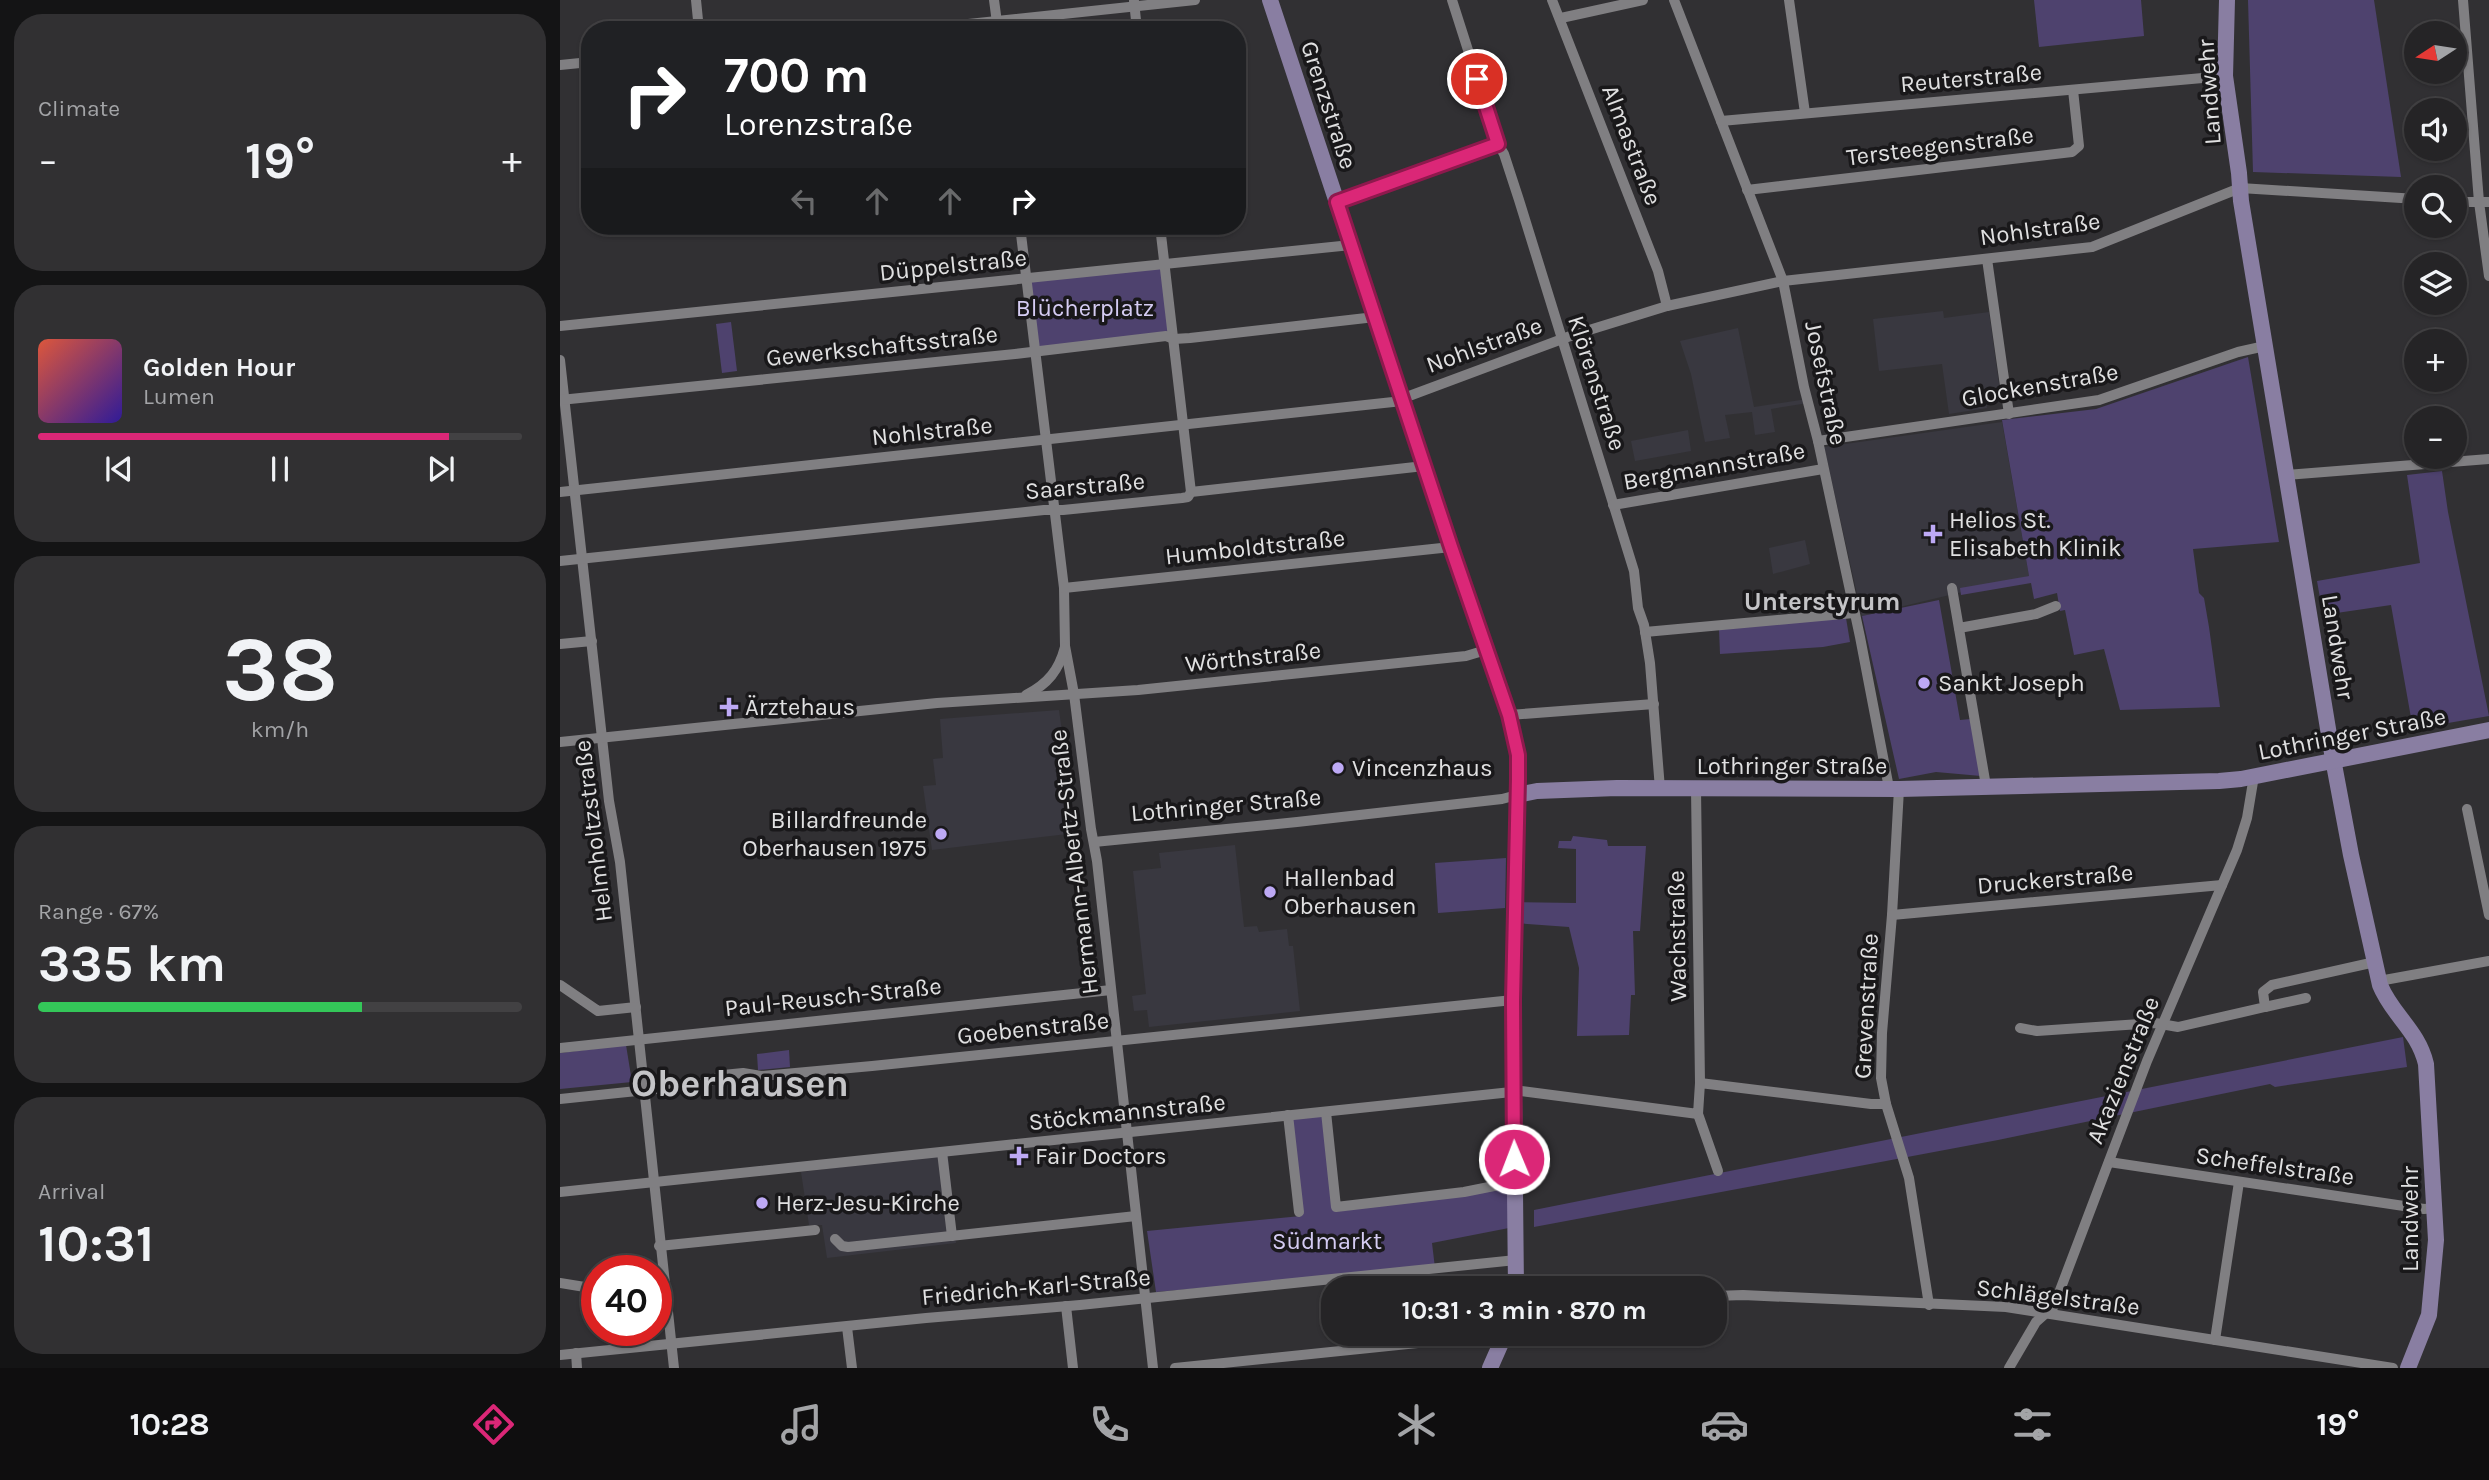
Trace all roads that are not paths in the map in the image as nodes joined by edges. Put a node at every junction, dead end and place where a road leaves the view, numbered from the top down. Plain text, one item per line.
1 (695, 0) edge
2 (994, 0) edge
3 (1195, 0) edge
4 (1270, 0) edge
5 (1452, 0) edge
6 (1552, 0) edge
7 (1643, 0) edge
8 (1674, 0) edge
9 (1789, 0) edge
10 (2227, 0) edge
11 (2463, 0) edge
12 (1134, 3) edge
13 (1561, 18) junction
14 (698, 21) edge
15 (997, 21) edge
16 (1022, 21) edge
17 (1136, 21) edge
18 (581, 63) edge
19 (560, 65) edge
20 (2225, 76) junction
21 (2074, 90) junction
22 (1805, 113) junction
23 (1721, 121) junction
24 (1498, 144) junction
25 (2241, 188) junction
26 (1747, 190) junction
27 (2404, 198) edge
28 (1337, 202) junction
29 (2484, 202) edge
30 (1021, 235) edge
31 (1161, 235) edge
32 (1351, 244) junction
33 (1987, 259) junction
34 (1165, 264) junction
35 (2489, 276) edge
36 (1026, 278) junction
37 (1783, 281) junction
38 (1667, 306) junction
39 (1375, 317) junction
40 (560, 326) edge
41 (1174, 339) junction
42 (1562, 339) junction
43 (2265, 346) junction
44 (1035, 350) junction
45 (560, 360) edge
46 (1402, 398) junction
47 (562, 400) edge
48 (2009, 414) junction
49 (1183, 424) junction
50 (1046, 439) junction
51 (1818, 441) junction
52 (2489, 459) edge
53 (1424, 466) junction
54 (1823, 469) junction
55 (2286, 475) junction
56 (575, 490) junction
57 (560, 492) edge
58 (1191, 492) junction
59 (1613, 505) junction
60 (1055, 511) junction
61 (1451, 547) junction
62 (583, 558) junction
63 (560, 561) edge
64 (1064, 588) junction
65 (1952, 588) dead end
66 (2056, 606) dead end
67 (1854, 613) junction
68 (1959, 628) junction
69 (1645, 632) junction
70 (592, 641) junction
71 (560, 644) edge
72 (1065, 646) junction
73 (1486, 650) junction
74 (1074, 694) junction
75 (1024, 696) junction
76 (1654, 704) junction
77 (1509, 715) junction
78 (2489, 730) edge
79 (603, 737) junction
80 (560, 742) edge
81 (2333, 759) junction
82 (2254, 776) junction
83 (1986, 786) junction
84 (1894, 788) junction
85 (1660, 789) junction
86 (1696, 789) junction
87 (1517, 795) junction
88 (2467, 809) dead end
89 (1094, 842) junction
90 (2222, 885) junction
91 (1892, 915) junction
92 (2489, 915) edge
93 (2489, 961) edge
94 (2375, 962) junction
95 (2379, 981) junction
96 (560, 985) edge
97 (1111, 990) junction
98 (2306, 998) dead end
99 (1513, 1000) junction
100 (636, 1007) junction
101 (2265, 1007) junction
102 (2164, 1024) junction
103 (2020, 1028) dead end
104 (638, 1038) junction
105 (1116, 1041) junction
106 (560, 1048) edge
107 (1700, 1083) junction
108 (643, 1090) junction
109 (1513, 1092) junction
110 (560, 1099) edge
111 (1886, 1104) junction
112 (1326, 1112) junction
113 (1698, 1114) junction
114 (1288, 1115) junction
115 (1126, 1133) junction
116 (942, 1152) junction
117 (2109, 1162) junction
118 (1718, 1171) dead end
119 (653, 1182) junction
120 (1514, 1182) junction
121 (2239, 1182) junction
122 (560, 1192) edge
123 (2435, 1208) junction
124 (1299, 1212) dead end
125 (1136, 1216) junction
126 (815, 1230) dead end
127 (952, 1237) junction
128 (835, 1239) dead end
129 (659, 1246) junction
130 (659, 1255) edge
131 (1516, 1260) junction
132 (1516, 1276) edge
133 (560, 1283) edge
134 (581, 1286) edge
135 (1727, 1296) edge
136 (1145, 1299) junction
137 (1929, 1305) junction
138 (1066, 1306) junction
139 (2047, 1313) junction
140 (847, 1327) junction
141 (2215, 1340) junction
142 (672, 1343) edge
143 (642, 1346) edge
144 (671, 1346) edge
145 (1389, 1346) edge
146 (1500, 1346) edge
147 (576, 1353) junction
148 (560, 1355) edge
149 (578, 1368) edge
150 (674, 1368) edge
151 (852, 1368) edge
152 (1073, 1368) edge
153 (1153, 1368) edge
154 (1175, 1368) edge
155 (1490, 1368) edge
156 (2010, 1368) edge
157 (2393, 1368) edge
158 (2408, 1368) edge

1 - 14 street
2 - 15 street
3 - 12 street
4 - 28 street, Grenzstraße
5 - 24 street, Klörenstraße
6 - 13 street, Almastraße
7 - 13 street
8 - 23 street, Josefstraße
9 - 22 street
10 - 20 street, Landwehr
11 - 29 street
12 - 16 street
12 - 17 street
13 - 38 street, Almastraße
18 - 19 street
20 - 21 street, Reuterstraße
20 - 25 street, Landwehr
21 - 22 street, Reuterstraße
21 - 26 street, Tersteegenstraße
22 - 23 street, Reuterstraße
23 - 26 street, Josefstraße
24 - 28 street
24 - 42 street, Klörenstraße
25 - 27 street, Nohlstraße
25 - 33 street, Nohlstraße
25 - 43 street, Landwehr
26 - 37 street, Josefstraße
28 - 32 street, Grenzstraße
29 - 35 street
30 - 36 street, Hermann-Albertz-Straße
31 - 34 street
32 - 34 street, Düppelstraße
32 - 39 street, Grenzstraße
33 - 37 street, Nohlstraße
33 - 48 street
34 - 36 street, Düppelstraße
34 - 41 street
36 - 40 street, Düppelstraße
36 - 44 street, Hermann-Albertz-Straße
37 - 38 street, Nohlstraße
37 - 51 street, Josefstraße
38 - 42 street, Nohlstraße
39 - 41 street, Gewerkschaftsstraße
39 - 46 street, Grenzstraße
41 - 44 street, Gewerkschaftsstraße
41 - 49 street
42 - 46 street, Nohlstraße
42 - 59 street, Klörenstraße
43 - 48 street, Glockenstraße
43 - 55 street, Landwehr
44 - 47 street, Gewerkschaftsstraße
44 - 50 street, Hermann-Albertz-Straße
45 - 47 street, Helmholtzstraße
46 - 49 street, Nohlstraße
46 - 53 street, Grenzstraße
47 - 56 street, Helmholtzstraße
48 - 51 street, Glockenstraße
49 - 50 street, Nohlstraße
49 - 58 street
50 - 56 street, Nohlstraße
50 - 60 street, Hermann-Albertz-Straße
51 - 54 street, Josefstraße
52 - 55 street
53 - 58 street, Saarstraße
53 - 61 street, Grenzstraße
54 - 59 street, Bergmannstraße
54 - 67 street, Josefstraße
55 - 81 street, Landwehr
56 - 57 street, Nohlstraße
56 - 62 street, Helmholtzstraße
58 - 60 street, Saarstraße
59 - 69 street, Klörenstraße
60 - 62 street, Saarstraße
60 - 64 street, Hermann-Albertz-Straße
61 - 64 street, Humboldtstraße
61 - 73 street, Grenzstraße
62 - 63 street, Saarstraße
62 - 70 street, Helmholtzstraße
64 - 72 street, Hermann-Albertz-Straße
65 - 68 street
66 - 68 street
67 - 69 street
67 - 84 street, Josefstraße
68 - 83 street
69 - 76 street, Klörenstraße
70 - 71 street
70 - 79 street, Helmholtzstraße
72 - 74 street, Hermann-Albertz-Straße
72 - 75 street, Wörthstraße
73 - 74 street, Wörthstraße
73 - 77 street, Grenzstraße
74 - 75 street, Wörthstraße
74 - 89 street, Hermann-Albertz-Straße
75 - 79 street, Wörthstraße
76 - 77 street
76 - 85 street, Klörenstraße
77 - 87 street, Grenzstraße
78 - 81 street, Lothringer Straße
79 - 80 street, Wörthstraße
79 - 100 street, Helmholtzstraße
81 - 82 street, Lothringer Straße
81 - 94 street, Landwehr
82 - 83 street, Lothringer Straße
82 - 90 street, Akazienstraße
83 - 84 street, Lothringer Straße
84 - 86 street, Lothringer Straße
84 - 91 street, Grevenstraße
85 - 86 street, Lothringer Straße
85 - 87 street, Lothringer Straße
86 - 107 street, Wachstraße
87 - 89 street, Lothringer Straße
87 - 99 street, Grenzstraße
88 - 92 street
89 - 97 street, Hermann-Albertz-Straße
90 - 91 street, Druckerstraße
90 - 102 street, Akazienstraße
91 - 111 street, Grevenstraße
93 - 95 street
94 - 95 street, Landwehr
94 - 101 street
95 - 123 street, Landwehr
96 - 100 street
97 - 104 street, Paul-Reusch-Straße
97 - 105 street, Hermann-Albertz-Straße
98 - 101 street
99 - 105 street, Goebenstraße
99 - 109 street, Grenzstraße
100 - 104 street, Helmholtzstraße
101 - 102 street
102 - 103 street
102 - 117 street, Akazienstraße
104 - 106 street, Paul-Reusch-Straße
104 - 108 street, Helmholtzstraße
105 - 108 street, Goebenstraße
105 - 115 street, Hermann-Albertz-Straße
107 - 111 street
107 - 113 street
108 - 110 street, Goebenstraße
108 - 119 street, Helmholtzstraße
109 - 112 street, Stöckmannstraße
109 - 113 street, Stöckmannstraße
109 - 120 street, Grenzstraße
111 - 137 street, Grevenstraße
112 - 114 street, Stöckmannstraße
112 - 120 street
113 - 118 street
114 - 115 street, Stöckmannstraße
114 - 124 street
115 - 116 street, Stöckmannstraße
115 - 125 street, Hermann-Albertz-Straße
116 - 119 street, Stöckmannstraße
116 - 127 street
117 - 121 street, Scheffelstraße
117 - 139 street, Akazienstraße
119 - 122 street, Stöckmannstraße
119 - 129 street, Helmholtzstraße
120 - 131 street, Grenzstraße
121 - 123 street, Scheffelstraße
121 - 141 street
123 - 158 street, Landwehr
125 - 127 street
125 - 136 street, Hermann-Albertz-Straße
126 - 129 street
127 - 128 street
129 - 130 street, Helmholtzstraße
131 - 132 street, Grenzstraße
131 - 136 street, Friedrich-Karl-Straße
133 - 134 street
135 - 137 street, Schlägelstraße
136 - 138 street, Friedrich-Karl-Straße
136 - 153 street, Hermann-Albertz-Straße
137 - 139 street, Schlägelstraße
138 - 140 street, Friedrich-Karl-Straße
138 - 152 street
139 - 141 street, Schlägelstraße
139 - 156 street, Akazienstraße
140 - 142 street, Friedrich-Karl-Straße
140 - 151 street
141 - 157 street, Schlägelstraße
143 - 147 street, Friedrich-Karl-Straße
144 - 150 street, Helmholtzstraße
145 - 154 street
146 - 155 street
147 - 148 street, Friedrich-Karl-Straße
147 - 149 street

